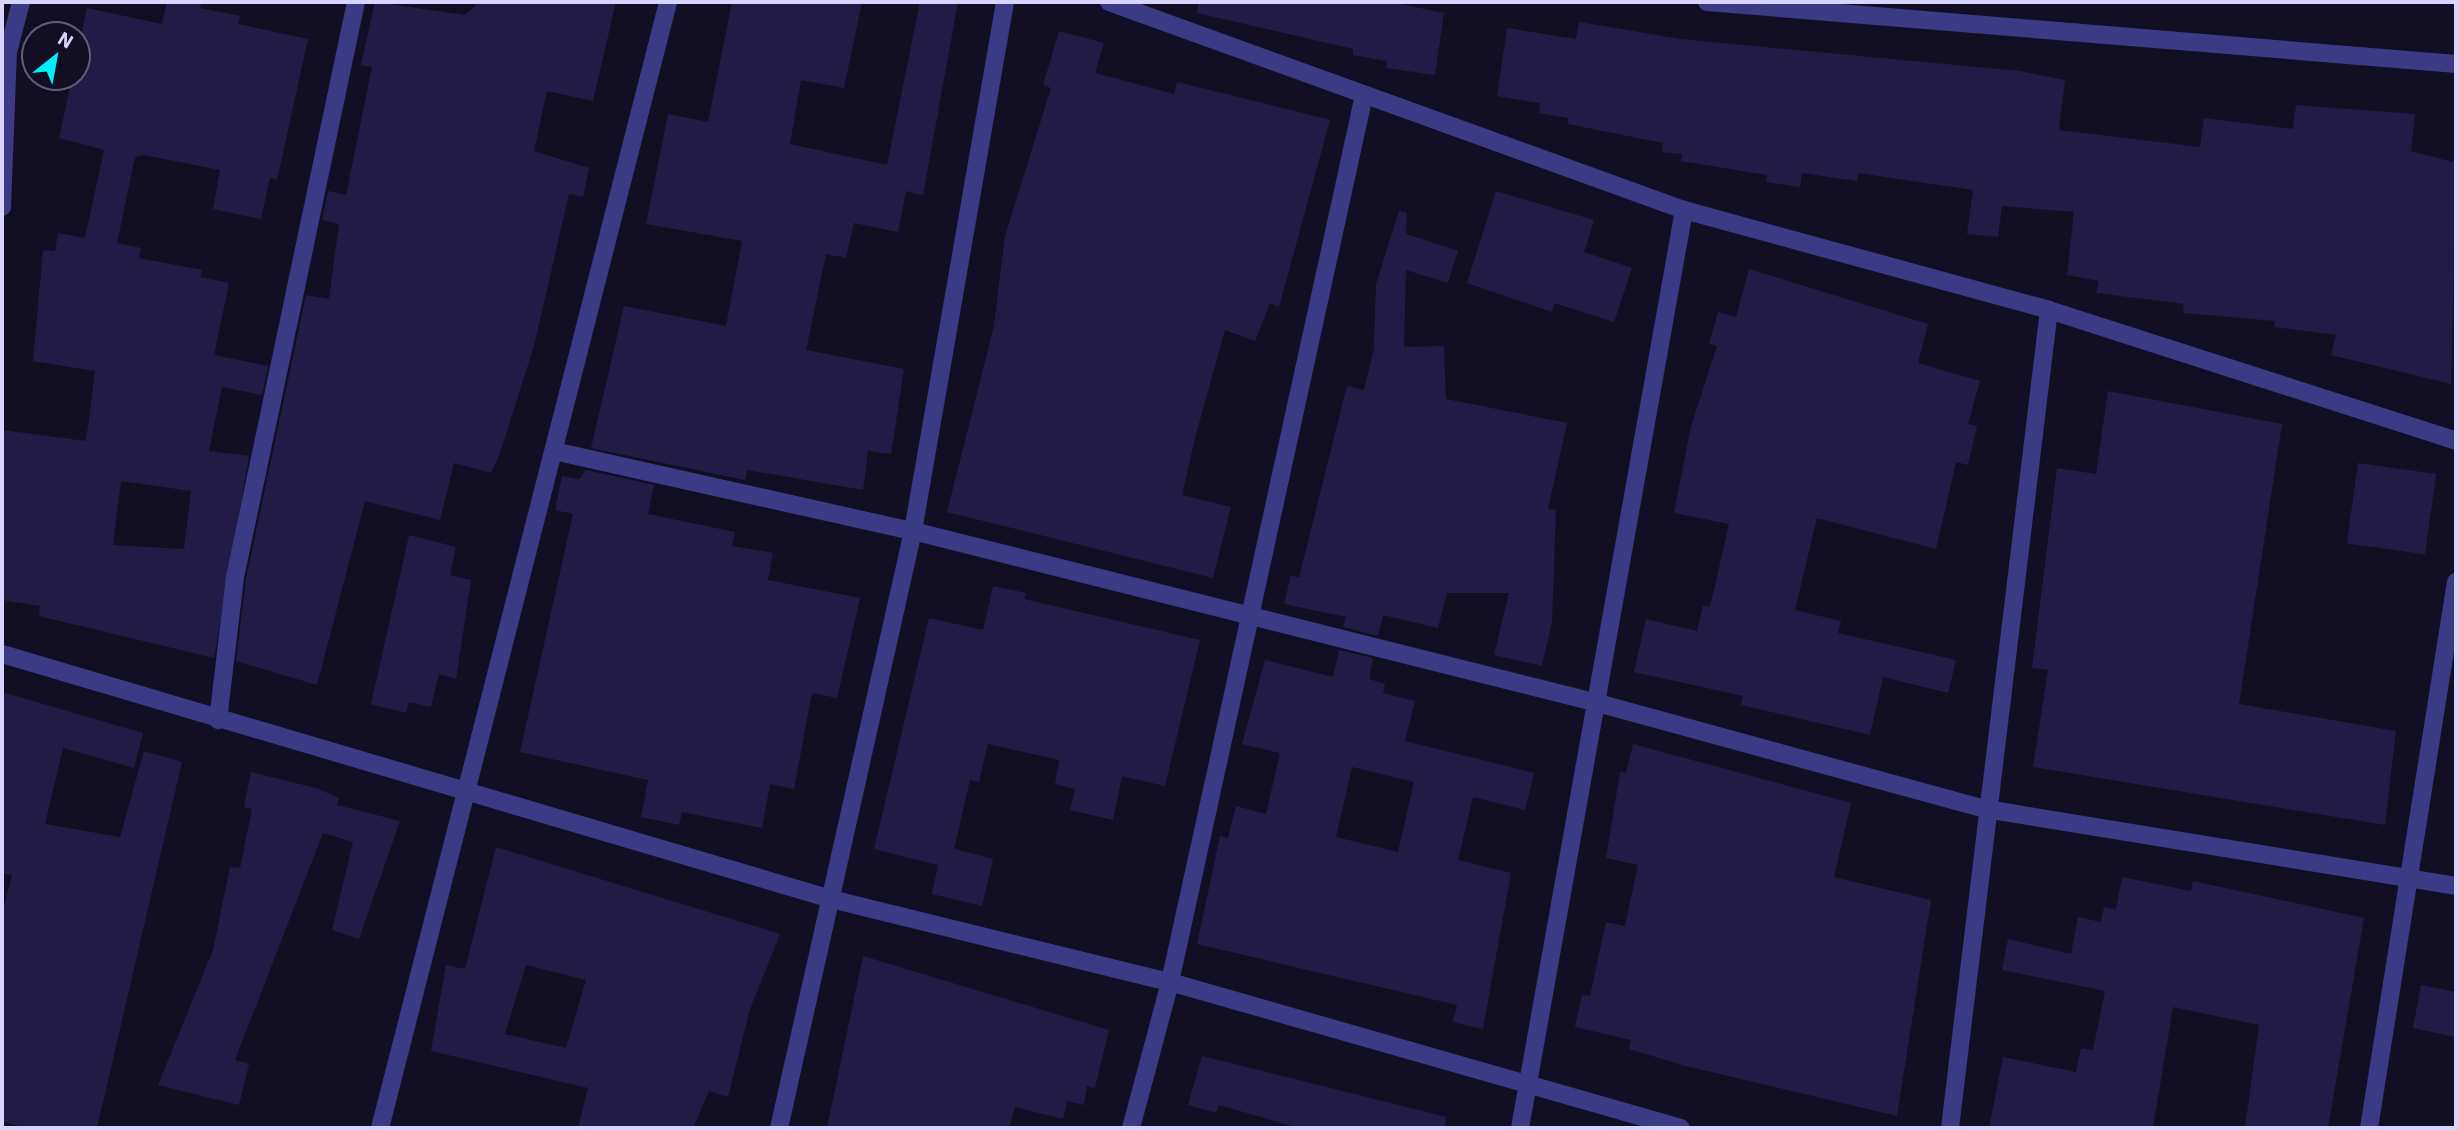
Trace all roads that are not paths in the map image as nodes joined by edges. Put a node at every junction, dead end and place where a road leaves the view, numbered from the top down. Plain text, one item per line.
1 (21, 2) edge
2 (356, 2) edge
3 (668, 2) edge
4 (1005, 2) edge
5 (1109, 2) edge
6 (1707, 2) edge
7 (5, 52) edge
8 (2456, 64) edge
9 (1364, 95) junction
10 (2, 207) edge
11 (1684, 209) junction
12 (2049, 310) junction
13 (2456, 441) edge
14 (554, 451) junction
15 (913, 531) junction
16 (2456, 582) edge
17 (1248, 619) junction
18 (2, 654) edge
19 (1594, 702) junction
20 (218, 720) junction
21 (470, 796) junction
22 (1986, 809) junction
23 (2409, 877) junction
24 (2456, 886) edge
25 (831, 899) junction
26 (1170, 982) junction
27 (1527, 1089) junction
28 (380, 1128) edge
29 (779, 1128) edge
30 (1131, 1128) edge
31 (1520, 1128) edge
32 (1681, 1128) edge
33 (1950, 1128) edge
34 (2369, 1128) edge

1 - 7 street
2 - 20 street
3 - 14 street
4 - 15 street
5 - 9 street
6 - 8 street
7 - 10 street
9 - 11 street
9 - 17 street
11 - 12 street
11 - 19 street
12 - 13 street
12 - 22 street
14 - 15 street
14 - 21 street
15 - 17 street
15 - 25 street
16 - 23 street
17 - 19 street
17 - 26 street
18 - 20 street
19 - 22 street
19 - 27 street
20 - 21 street
21 - 25 street
21 - 28 street
22 - 23 street
22 - 33 street
23 - 24 street
23 - 34 street
25 - 26 street
25 - 29 street
26 - 27 street
26 - 30 street
27 - 31 street
27 - 32 street

